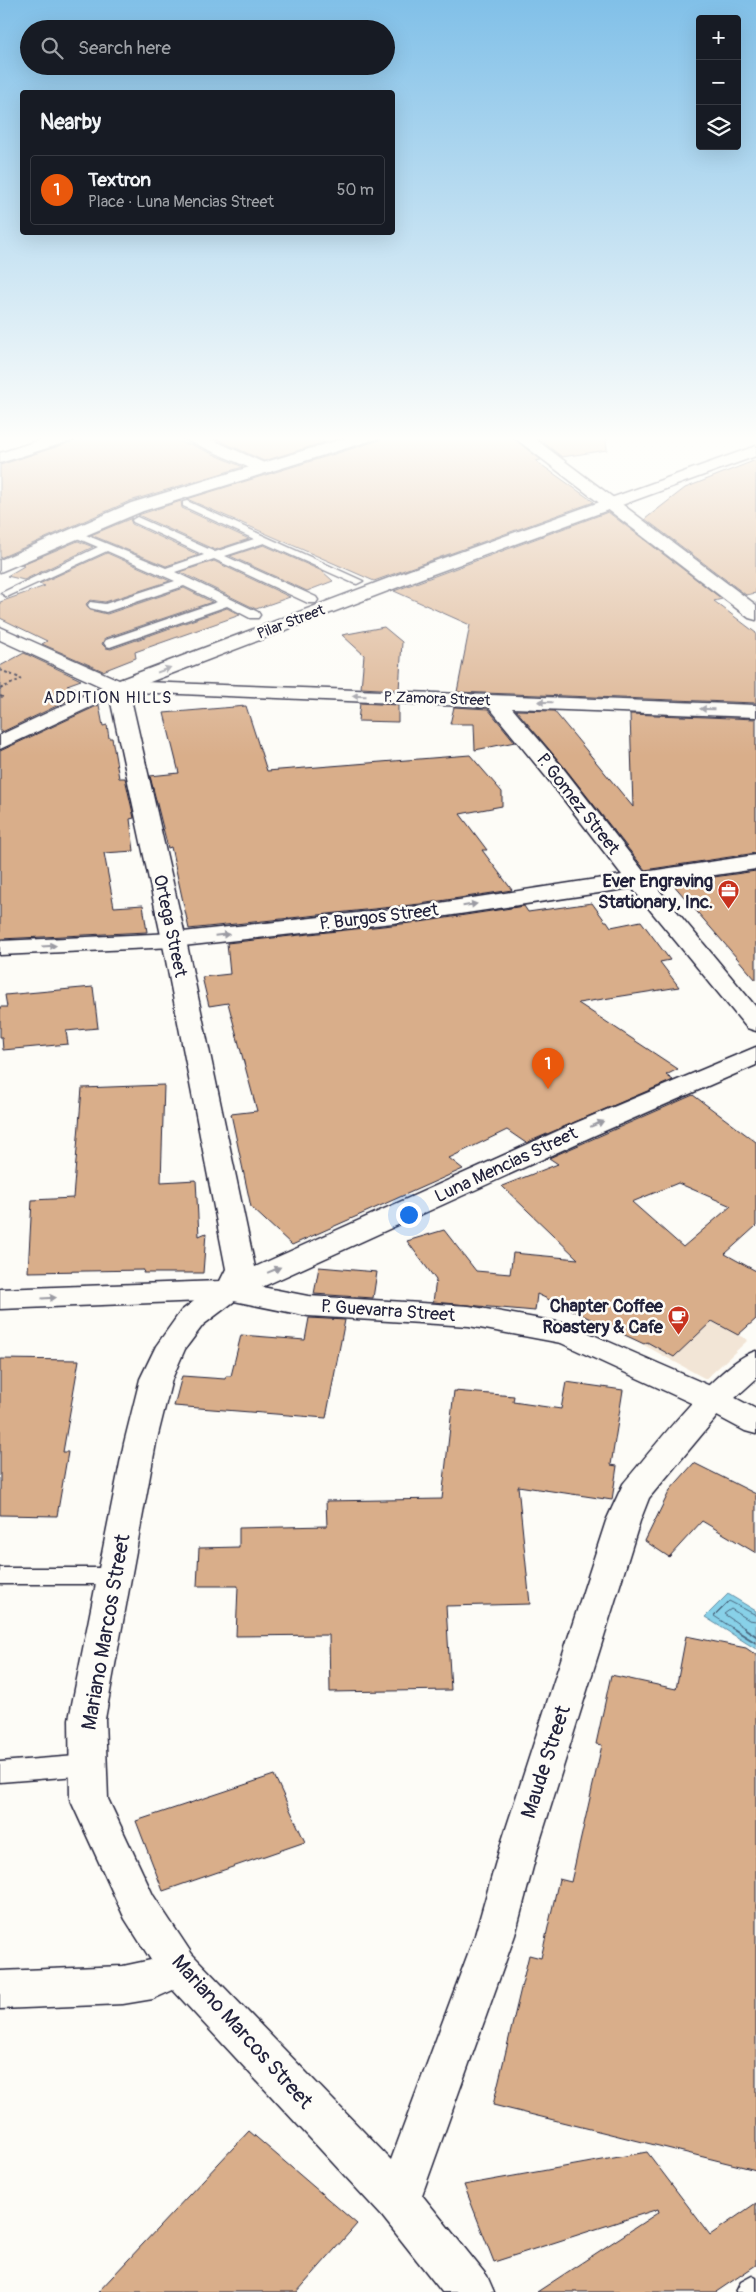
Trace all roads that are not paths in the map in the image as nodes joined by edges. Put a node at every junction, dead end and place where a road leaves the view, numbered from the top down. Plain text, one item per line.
1 (59, 542) edge
2 (95, 542) edge
3 (187, 542) edge
4 (255, 542) edge
5 (271, 542) edge
6 (506, 542) edge
7 (659, 542) edge
8 (108, 547) junction
9 (217, 555) junction
10 (0, 567) edge
11 (165, 572) junction
12 (357, 580) dead end
13 (186, 581) junction
14 (6, 593) dead end
15 (312, 600) dead end
16 (228, 602) junction
17 (94, 605) dead end
18 (254, 614) dead end
19 (756, 614) edge
20 (0, 633) edge
21 (110, 643) dead end
22 (118, 687) junction
23 (495, 700) junction
24 (756, 711) edge
25 (0, 743) edge
26 (756, 862) edge
27 (637, 879) junction
28 (174, 940) junction
29 (0, 948) edge
30 (756, 1023) edge
31 (756, 1055) edge
32 (229, 1290) junction
33 (0, 1299) edge
34 (756, 1362) edge
35 (713, 1400) junction
36 (756, 1423) edge
37 (0, 1576) edge
38 (115, 1576) junction
39 (89, 1765) junction
40 (0, 1772) edge
41 (178, 1967) junction
42 (0, 1990) edge
43 (398, 2200) junction
44 (471, 2292) edge

1 - 10 street
2 - 8 lane
3 - 9 lane
4 - 9 lane
5 - 12 lane
22 -> 6 street, Pilar Street
7 - 19 street
8 - 11 lane
8 - 14 lane
9 - 11 lane
9 - 15 lane
11 - 13 lane
13 - 16 lane
13 - 17 lane
16 - 18 lane
16 - 21 lane
20 - 22 street
23 -> 22 street, P. Zamora Street
22 - 25 street, Pilar Street
22 - 28 street, Ortega Street
24 -> 23 street, P. Zamora Street
23 - 27 street, P. Gomez Street
26 - 27 street, P. Burgos Street
28 -> 27 street, P. Burgos Street
27 - 30 street, P. Gomez Street
29 -> 28 street, P. Burgos Street
28 - 32 street, Ortega Street
32 -> 31 street, Luna Mencias Street
33 -> 32 street, P. Guevarra Street
32 - 35 street, P. Guevarra Street
32 - 38 street, Mariano Marcos Street
34 - 35 street, Maude Street
35 - 36 street, P. Guevarra Street
35 - 43 street, Maude Street
37 - 38 lane
38 - 39 street, Mariano Marcos Street
39 - 40 lane
39 - 41 street, Mariano Marcos Street
41 - 42 street
41 - 43 street, Mariano Marcos Street
43 - 44 street, Mariano Marcos Street

